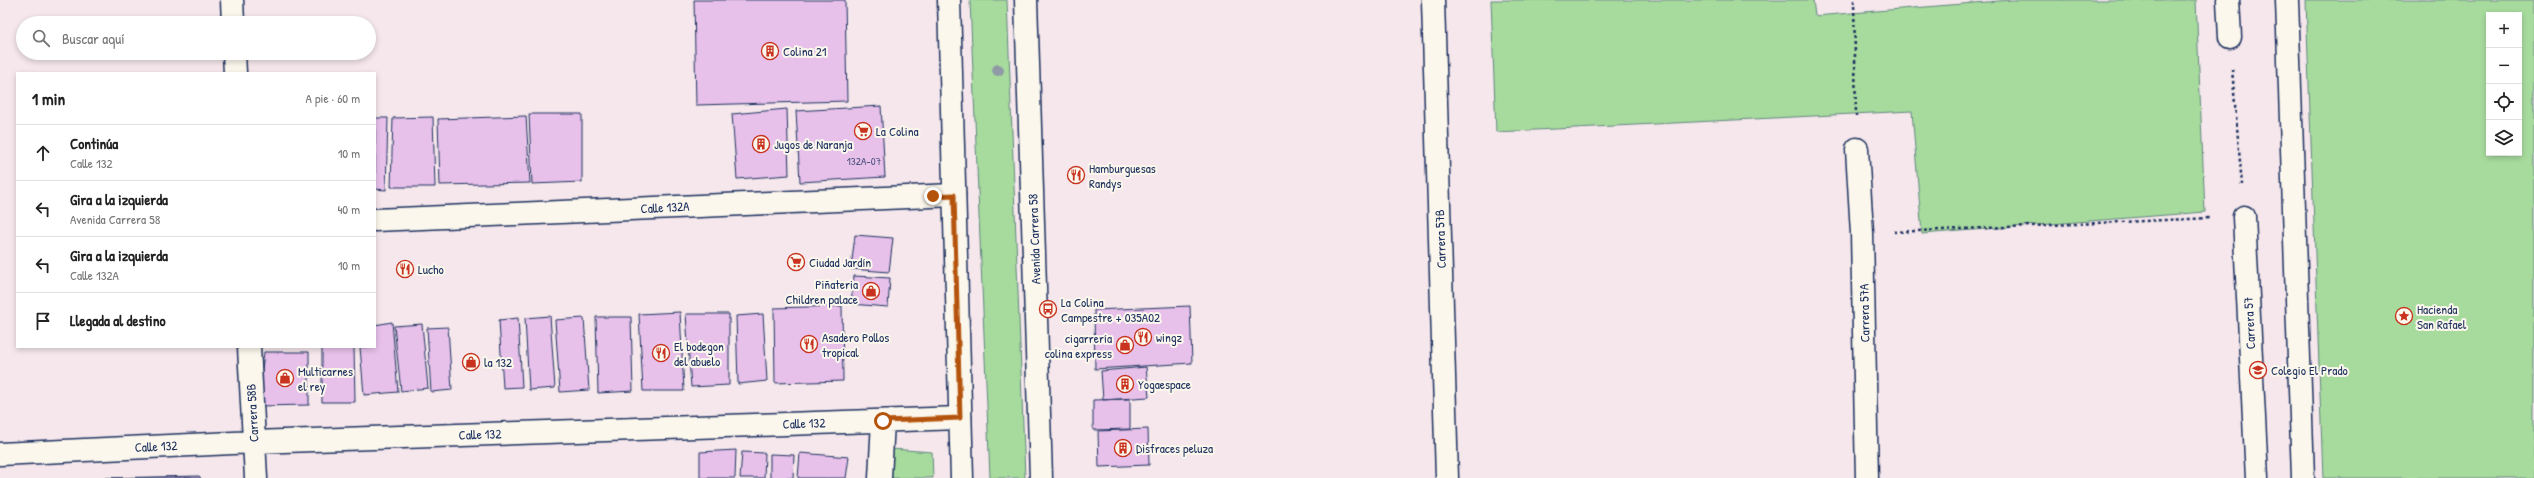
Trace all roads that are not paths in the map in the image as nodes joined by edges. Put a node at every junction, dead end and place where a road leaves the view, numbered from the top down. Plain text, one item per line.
1 (232, 0) edge
2 (949, 0) edge
3 (1026, 0) edge
4 (1433, 0) edge
5 (2228, 0) edge
6 (2287, 0) edge
7 (233, 16) edge
8 (2230, 37) road end
9 (234, 60) edge
10 (235, 72) edge
11 (1857, 149) road end
12 (954, 195) junction
13 (2244, 217) road end
14 (376, 220) edge
15 (249, 348) edge
16 (960, 418) junction
17 (883, 421) junction
18 (254, 442) junction
19 (0, 454) edge
20 (256, 478) edge
21 (880, 478) edge
22 (962, 478) edge
23 (1041, 478) edge
24 (1447, 478) edge
25 (1868, 478) edge
26 (2257, 478) edge
27 (2303, 478) edge

1 - 7 street
2 - 12 street
3 - 23 street, Avenida Carrera 58
4 - 24 street, Carrera 57B
5 - 8 street
6 - 27 street
9 - 10 street
11 - 25 street, Carrera 57A
12 - 14 street, Calle 132A
12 - 16 street
13 - 26 street, Carrera 57
15 - 18 street, Carrera 58B
16 - 17 street, Calle 132
16 - 22 street
17 - 18 street, Calle 132
17 - 21 street
18 - 19 street, Calle 132
18 - 20 street, Carrera 58B

